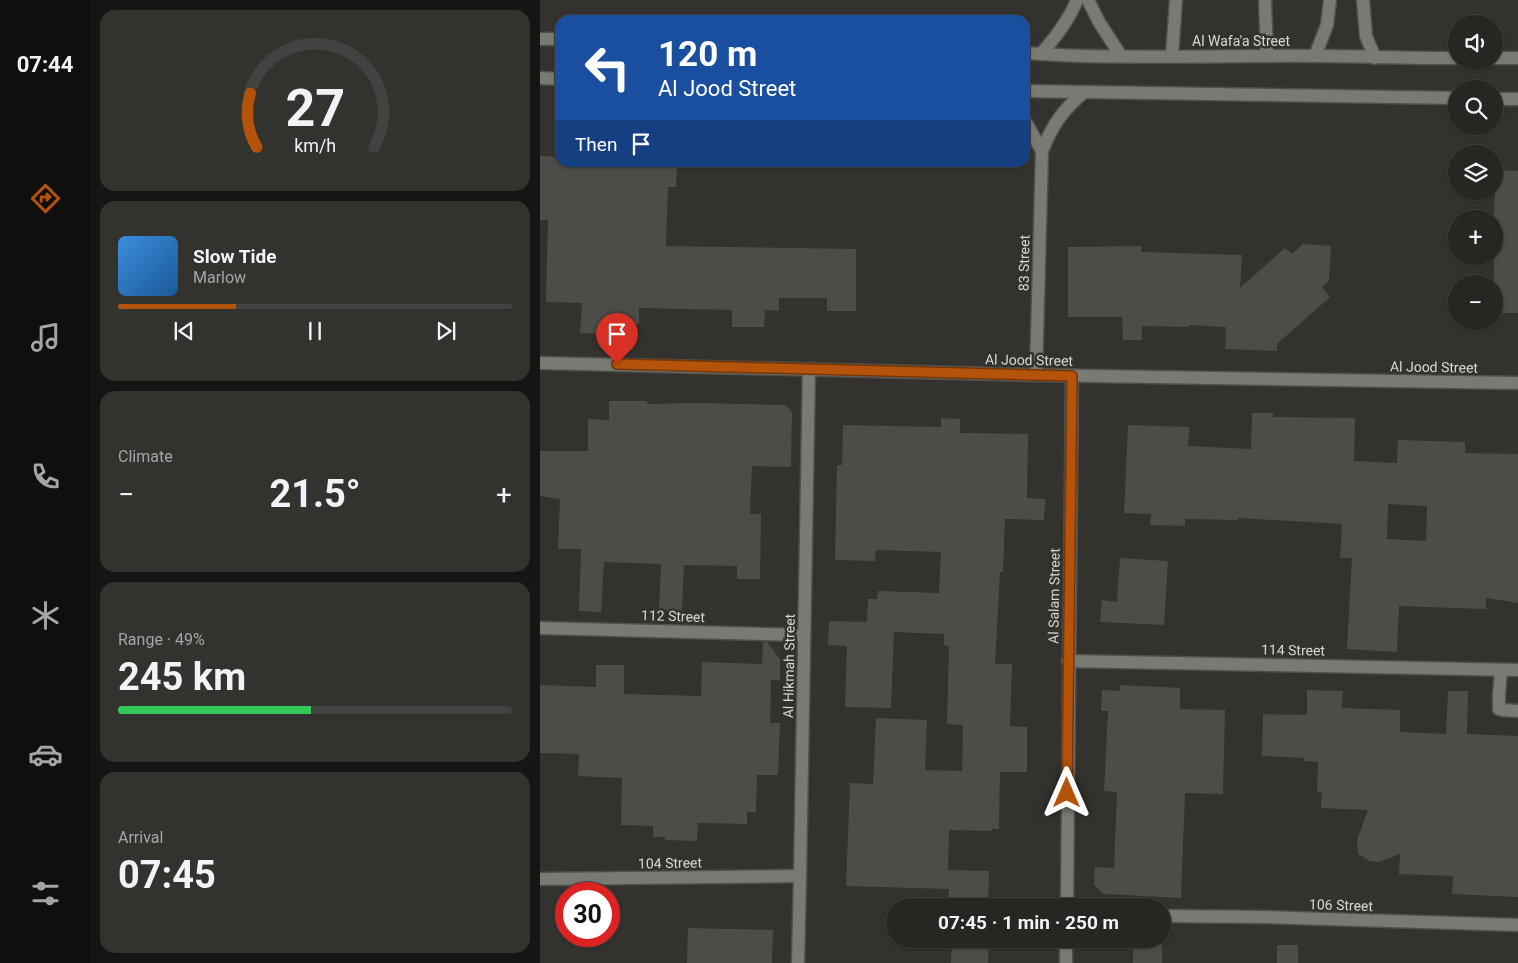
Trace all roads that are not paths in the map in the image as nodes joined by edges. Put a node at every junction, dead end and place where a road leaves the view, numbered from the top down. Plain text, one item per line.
1 (1077, 0) edge
2 (1088, 0) edge
3 (1176, 0) edge
4 (1265, 0) edge
5 (1330, 0) edge
6 (1363, 0) edge
7 (540, 39) edge
8 (555, 39) edge
9 (1030, 53) edge
10 (1041, 54) junction
11 (1121, 56) junction
12 (1172, 56) junction
13 (1267, 56) junction
14 (1315, 56) junction
15 (1375, 58) junction
16 (1448, 58) edge
17 (1503, 58) edge
18 (1518, 58) edge
19 (540, 78) edge
20 (555, 79) edge
21 (1030, 91) edge
22 (1084, 92) junction
23 (1448, 98) edge
24 (1503, 99) edge
25 (1518, 99) edge
26 (1030, 130) edge
27 (1042, 151) junction
28 (540, 362) edge
29 (809, 369) junction
30 (1036, 375) junction
31 (1072, 376) junction
32 (1518, 383) edge
33 (540, 628) edge
34 (804, 635) junction
35 (1068, 661) junction
36 (1501, 670) junction
37 (1518, 670) edge
38 (1518, 711) edge
39 (800, 876) junction
40 (540, 879) edge
41 (1067, 898) edge
42 (1171, 916) edge
43 (1518, 925) edge
44 (1066, 948) edge
45 (798, 963) edge
46 (1066, 963) edge

1 - 10 street
2 - 11 street
3 - 12 street
4 - 13 street
5 - 14 street
6 - 15 street
7 - 8 street
9 - 10 street, Al Wafa'a Street
10 - 11 street, Al Wafa'a Street
11 - 12 street, Al Wafa'a Street
12 - 13 street, Al Wafa'a Street
13 - 14 street, Al Wafa'a Street
14 - 15 street, Al Wafa'a Street
15 - 16 street, Al Wafa'a Street
17 - 18 street
19 - 20 street
21 - 22 street
22 - 23 street
22 - 27 street, 83 Street
24 - 25 street
26 - 27 street
27 - 30 street, 83 Street
28 - 29 street, Al Jood Street
29 - 30 street, Al Jood Street
29 - 34 street, Al Hikmah Street
30 - 31 street, Al Jood Street
31 - 32 street, Al Jood Street
31 - 35 street, Al Salam Street
33 - 34 street, 112 Street
34 - 39 street, Al Hikmah Street
35 - 36 street, 114 Street
35 - 41 street, Al Salam Street
36 - 37 street, 114 Street
36 - 38 street
39 - 40 street, 104 Street
39 - 45 street, Al Hikmah Street
42 - 43 street, 106 Street
44 - 46 street

